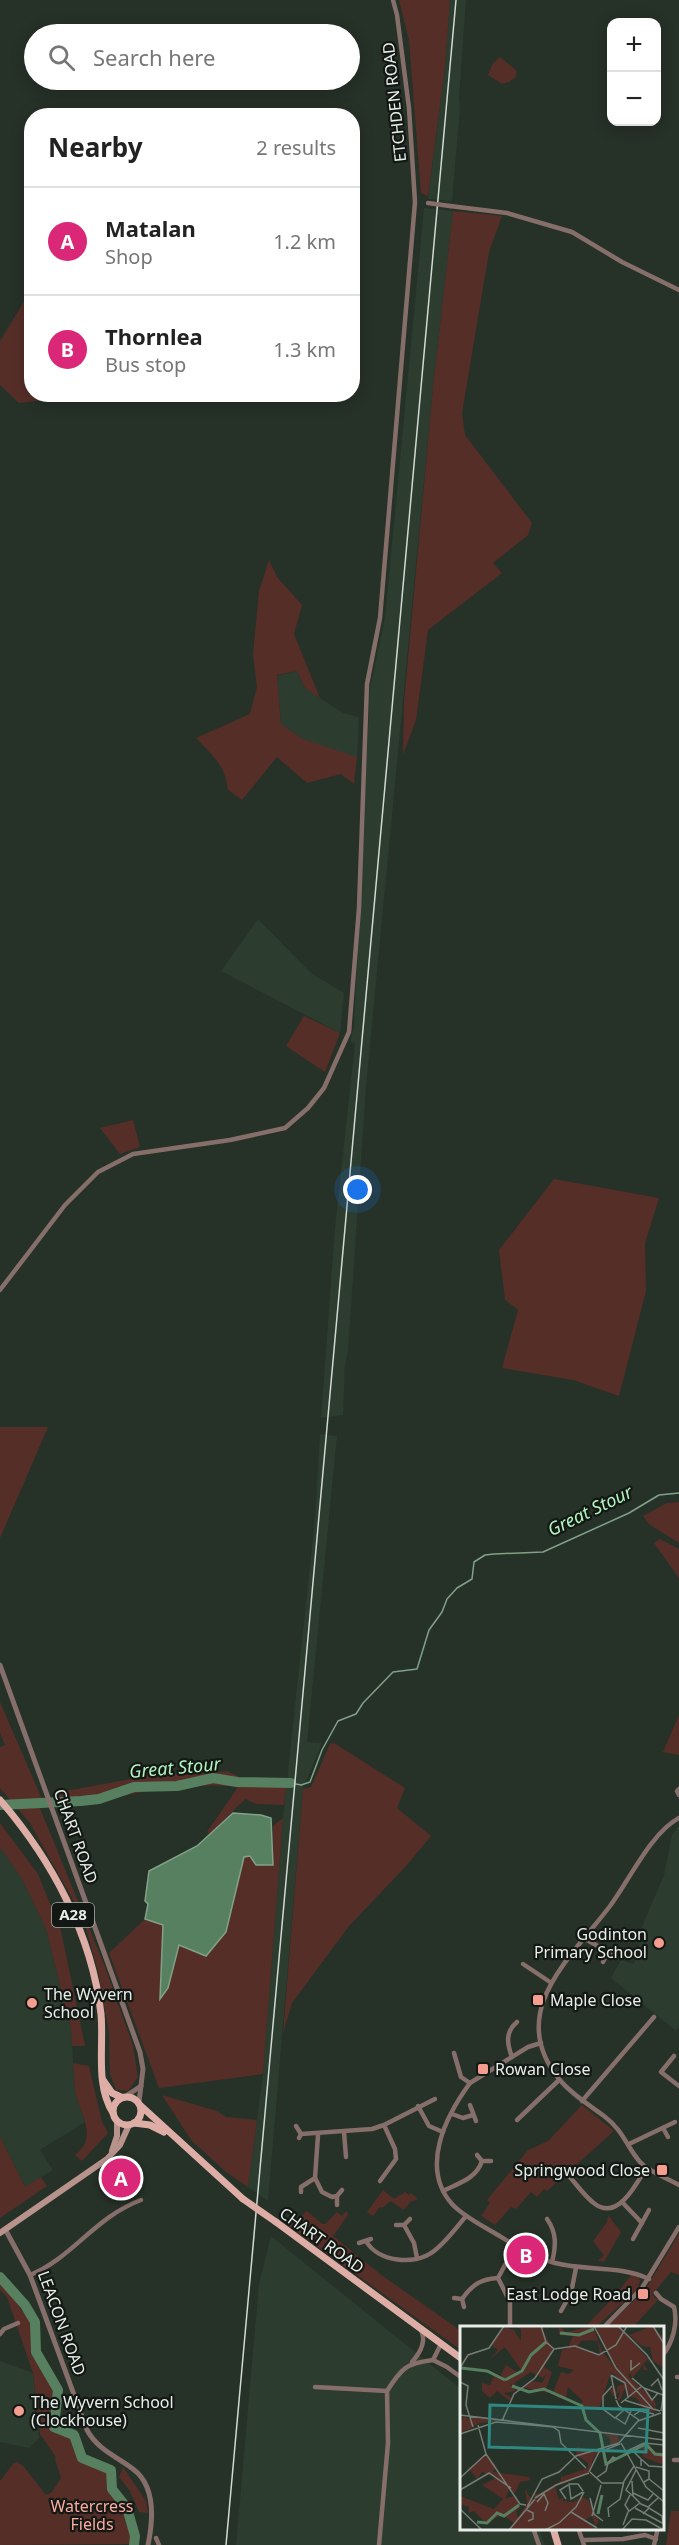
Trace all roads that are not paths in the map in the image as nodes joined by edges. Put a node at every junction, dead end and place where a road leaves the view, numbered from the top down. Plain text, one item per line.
1 (393, 0) edge
2 (415, 202) junction
3 (679, 290) edge
4 (0, 1290) edge
5 (0, 1665) edge
6 (0, 1800) edge
7 (679, 1818) edge
8 (585, 1939) junction
9 (608, 1952) junction
10 (618, 1957) dead end
11 (603, 1962) dead end
12 (523, 1964) dead end
13 (530, 1968) junction
14 (525, 1974) dead end
15 (550, 1982) junction
16 (654, 2018) dead end
17 (517, 2022) dead end
18 (541, 2043) junction
19 (454, 2053) dead end
20 (674, 2056) dead end
21 (512, 2057) junction
22 (102, 2078) junction
23 (560, 2080) junction
24 (470, 2084) junction
25 (142, 2085) junction
26 (679, 2086) edge
27 (124, 2097) junction
28 (435, 2099) dead end
29 (582, 2102) junction
30 (140, 2104) junction
31 (470, 2105) dead end
32 (418, 2106) junction
33 (113, 2113) junction
34 (452, 2114) junction
35 (473, 2115) junction
36 (517, 2120) dead end
37 (117, 2121) junction
38 (476, 2121) dead end
39 (675, 2122) dead end
40 (132, 2124) junction
41 (384, 2125) junction
42 (296, 2126) dead end
43 (663, 2128) junction
44 (344, 2132) junction
45 (443, 2132) junction
46 (318, 2135) junction
47 (172, 2136) junction
48 (668, 2137) dead end
49 (629, 2144) junction
50 (477, 2155) dead end
51 (346, 2157) dead end
52 (107, 2159) junction
53 (482, 2161) junction
54 (490, 2161) dead end
55 (646, 2168) junction
56 (569, 2176) dead end
57 (315, 2178) junction
58 (380, 2181) dead end
59 (294, 2182) dead end
60 (679, 2185) edge
61 (342, 2190) dead end
62 (443, 2191) junction
63 (337, 2196) junction
64 (141, 2200) dead end
65 (622, 2202) junction
66 (337, 2205) dead end
67 (649, 2210) dead end
68 (466, 2216) junction
69 (410, 2219) dead end
70 (547, 2219) dead end
71 (642, 2223) junction
72 (404, 2224) junction
73 (396, 2225) dead end
74 (679, 2227) edge
75 (3, 2231) edge
76 (633, 2239) dead end
77 (359, 2243) dead end
78 (516, 2246) junction
79 (417, 2258) junction
80 (552, 2262) junction
81 (576, 2268) junction
82 (30, 2275) junction
83 (498, 2278) junction
84 (649, 2279) junction
85 (656, 2293) dead end
86 (454, 2298) dead end
87 (462, 2299) junction
88 (464, 2307) dead end
89 (561, 2311) dead end
90 (18, 2323) dead end
91 (508, 2326) edge
92 (605, 2326) edge
93 (420, 2328) junction
94 (0, 2334) edge
95 (441, 2344) junction
96 (664, 2354) edge
97 (460, 2358) edge
98 (433, 2360) junction
99 (410, 2364) junction
100 (460, 2377) edge
101 (315, 2387) dead end
102 (387, 2391) junction
103 (533, 2530) edge
104 (553, 2530) edge
105 (658, 2530) edge
106 (156, 2538) dead end
107 (656, 2539) junction
108 (584, 2542) edge
109 (148, 2545) edge
110 (159, 2545) edge
111 (379, 2545) edge
112 (539, 2545) edge
113 (558, 2545) edge
114 (654, 2545) edge

1 - 2 street, ETCHDEN ROAD
2 - 3 street, bridge
2 - 4 street, ETCHDEN ROAD
5 - 25 street, CHART ROAD
6 - 22 main road, A28
7 - 8 street
8 - 9 street
8 - 15 street
9 - 10 street
9 - 11 street
12 - 13 street
13 - 14 street
13 - 15 street
15 - 18 street
16 - 29 street
17 - 21 street
18 - 21 street
18 - 23 street
19 - 24 street
20 - 26 street
21 - 24 street
22 - 27 main road
22 - 33 main road, A28
23 - 29 street
23 - 36 street
24 - 34 street
25 - 27 street
25 - 30 street, CHART ROAD
27 - 30 main road
27 - 33 main road
28 - 32 street
29 - 49 street
30 - 40 main road
30 - 47 main road, CHART ROAD
31 - 35 street
32 - 41 street
32 - 45 street
33 - 37 main road
34 - 35 street
34 - 45 street
35 - 38 street
37 - 40 main road
37 - 52 main road
39 - 43 street
40 - 47 main road, CHART ROAD
40 - 52 main road
41 - 44 street
41 - 58 street
42 - 46 street
43 - 48 street
43 - 49 street
44 - 46 street
44 - 51 street
45 - 62 street
46 - 57 street
47 - 93 main road, CHART ROAD, bridge
49 - 55 street
50 - 53 street
52 - 75 main road
53 - 54 street
53 - 62 street
55 - 60 street
55 - 65 street
56 - 65 street
57 - 59 street
57 - 63 street
61 - 63 street
62 - 68 street
63 - 66 street
64 - 82 street
65 - 71 street
67 - 71 street
68 - 78 street
68 - 79 street
69 - 72 street
70 - 80 street
71 - 76 street
72 - 73 street
72 - 79 street
74 - 84 street
75 - 82 street, LEACON ROAD
77 - 79 street
78 - 80 street
78 - 83 street
80 - 81 street
81 - 84 street
81 - 89 street
82 - 109 street, LEACON ROAD
83 - 87 street
83 - 91 street
84 - 92 street
85 - 96 street
86 - 87 street
87 - 88 street
90 - 94 street
93 - 95 main road, CHART ROAD
93 - 99 street
95 - 97 main road, CHART ROAD
95 - 98 street
98 - 99 street
98 - 100 street
99 - 102 street
101 - 102 street
102 - 111 street
103 - 112 street
104 - 113 main road
105 - 107 street
106 - 110 street
107 - 108 street
107 - 114 street

